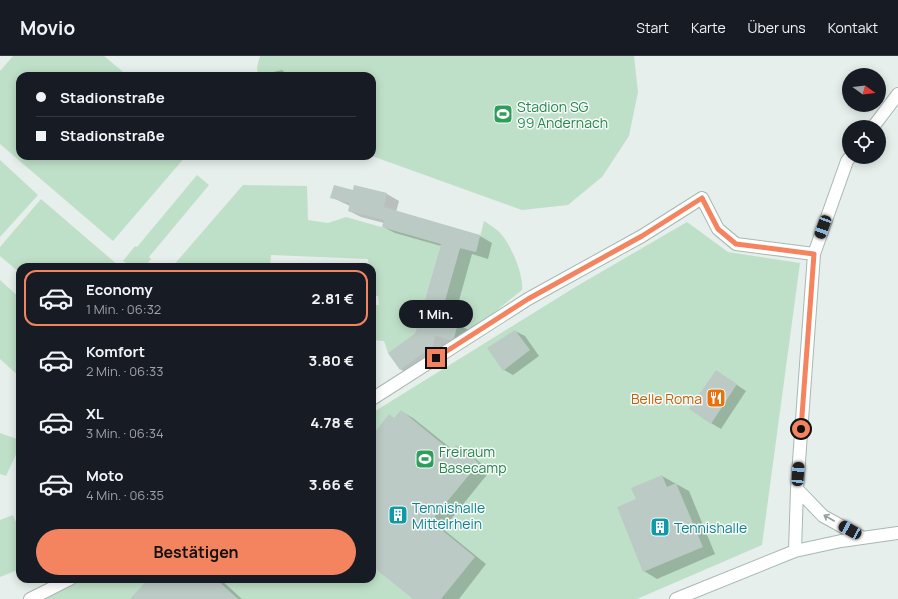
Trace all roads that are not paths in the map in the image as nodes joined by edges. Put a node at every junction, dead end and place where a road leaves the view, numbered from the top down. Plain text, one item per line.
1 (898, 94) edge
2 (878, 120) edge
3 (847, 164) edge
4 (814, 254) junction
5 (376, 396) edge
6 (797, 489) junction
7 (898, 533) edge
8 (863, 538) junction
9 (795, 551) junction
10 (62, 583) edge
11 (30, 599) edge
12 (676, 599) edge

1 - 2 street
3 - 4 street
4 - 5 street
4 - 6 street
8 -> 6 street
6 - 9 street
7 - 8 street
8 - 9 street
9 - 12 street
10 - 11 street

